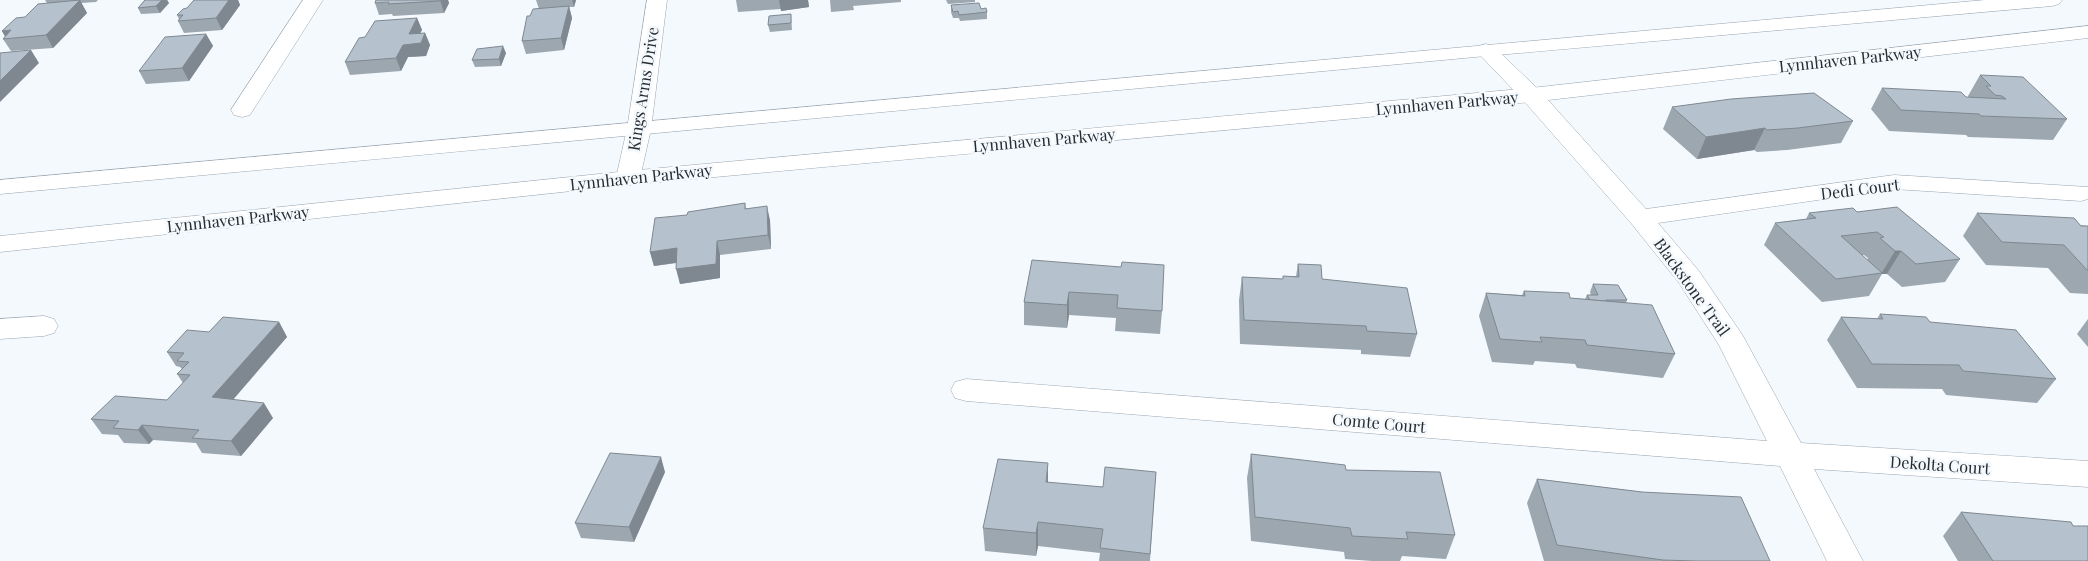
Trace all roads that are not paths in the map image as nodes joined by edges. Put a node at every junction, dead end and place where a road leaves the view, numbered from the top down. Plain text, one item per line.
1 (314, 0) edge
2 (657, 0) edge
3 (2052, 0) edge
4 (2088, 32) edge
5 (1486, 50) junction
6 (1531, 95) junction
7 (242, 110) dead end
8 (638, 129) junction
9 (628, 178) junction
10 (0, 187) edge
11 (2081, 193) dead end
12 (1640, 218) junction
13 (0, 244) edge
14 (44, 326) dead end
15 (0, 329) edge
16 (966, 390) dead end
17 (1791, 455) junction
18 (2088, 474) edge
19 (1845, 561) edge

1 - 7 main road
2 - 8 main road, Kings Arms Drive
3 - 5 main road
4 - 6 main road, Lynnhaven Parkway
5 - 6 main road, Blackstone Trail
5 - 8 main road
6 - 9 main road, Lynnhaven Parkway
6 - 12 main road, Blackstone Trail
8 - 9 main road, Kings Arms Drive
8 - 10 main road
9 - 13 main road, Lynnhaven Parkway
11 - 12 main road, Dedi Court
12 - 17 main road, Blackstone Trail
14 - 15 main road
16 - 17 main road, Comte Court
17 - 18 main road, Dekolta Court
17 - 19 main road, Blackstone Trail

